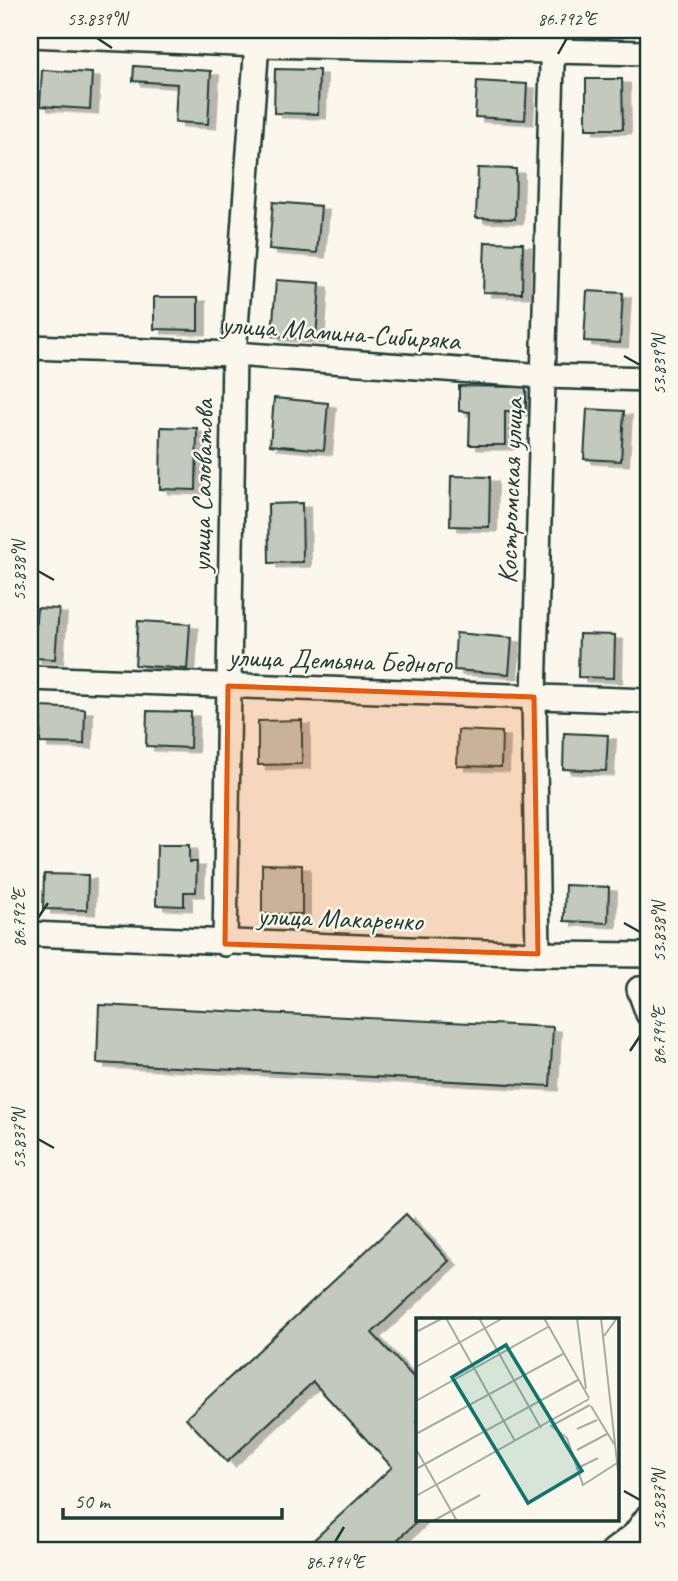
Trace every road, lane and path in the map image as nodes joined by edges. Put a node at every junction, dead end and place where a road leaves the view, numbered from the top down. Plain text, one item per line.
1 (30, 35) edge
2 (258, 37) edge
3 (553, 40) edge
4 (648, 53) edge
5 (30, 346) edge
6 (234, 354) junction
7 (544, 376) junction
8 (648, 379) edge
9 (30, 678) edge
10 (228, 686) junction
11 (534, 697) junction
12 (648, 701) edge
13 (30, 934) edge
14 (225, 944) junction
15 (538, 954) junction
16 (648, 955) edge
17 (648, 989) edge
18 (648, 1014) edge
19 (648, 1516) edge
20 (613, 1551) edge

1 - 2 street
2 - 3 street
2 - 6 street, улица Саловатова
3 - 4 street
3 - 7 street, Костромская улица
5 - 6 street, улица Мамина-Сибиряка
6 - 7 street, улица Мамина-Сибиряка
6 - 10 street, улица Саловатова
7 - 8 street, улица Мамина-Сибиряка
7 - 11 street, Костромская улица
9 - 10 street, улица Демьяна Бедного
10 - 11 street, улица Демьяна Бедного
10 - 14 street, улица Саловатова
11 - 12 street, улица Демьяна Бедного
11 - 15 street, Костромская улица
13 - 14 street, улица Макаренко
14 - 15 street, улица Макаренко
15 - 16 street, улица Макаренко
17 - 18 street
19 - 20 street

